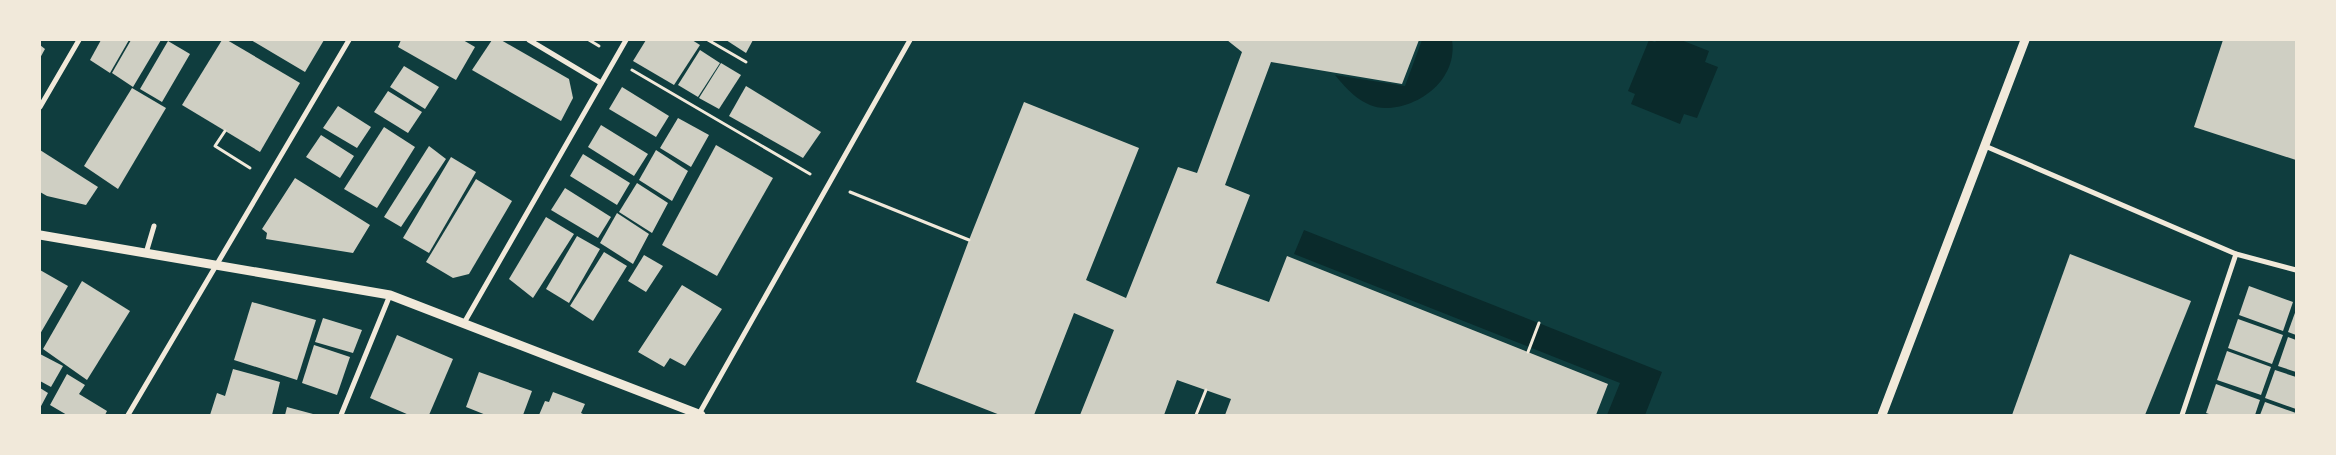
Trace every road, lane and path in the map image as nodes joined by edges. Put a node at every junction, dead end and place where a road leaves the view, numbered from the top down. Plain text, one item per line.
1 (79, 40) edge
2 (349, 40) edge
3 (529, 40) edge
4 (626, 40) edge
5 (708, 40) edge
6 (910, 40) edge
7 (2025, 40) edge
8 (614, 60) junction
9 (746, 62) dead end
10 (601, 83) junction
11 (40, 107) edge
12 (226, 131) dead end
13 (1985, 146) junction
14 (254, 170) dead end
15 (828, 184) junction
16 (154, 226) dead end
17 (40, 235) edge
18 (969, 240) dead end
19 (146, 252) junction
20 (2236, 254) junction
21 (217, 265) junction
22 (2296, 270) edge
23 (390, 295) junction
24 (464, 323) junction
25 (1539, 323) dead end
26 (1528, 352) dead end
27 (1206, 390) dead end
28 (684, 412) edge
29 (700, 414) edge
30 (128, 415) edge
31 (341, 415) edge
32 (1196, 415) edge
33 (1882, 415) edge
34 (2182, 415) edge

1 - 11 street
2 - 21 street
3 - 10 street
4 - 8 street
5 - 9 path
6 - 15 street
7 - 13 street
8 - 10 street
8 - 15 path
10 - 24 street
12 - 14 path
13 - 20 street
13 - 33 street
15 - 18 path
15 - 29 street
16 - 19 street
17 - 19 street
19 - 21 street
20 - 22 street
20 - 34 street
21 - 23 street
21 - 30 street
23 - 24 street
23 - 31 street
24 - 28 street
25 - 26 path
27 - 32 path
28 - 29 street

